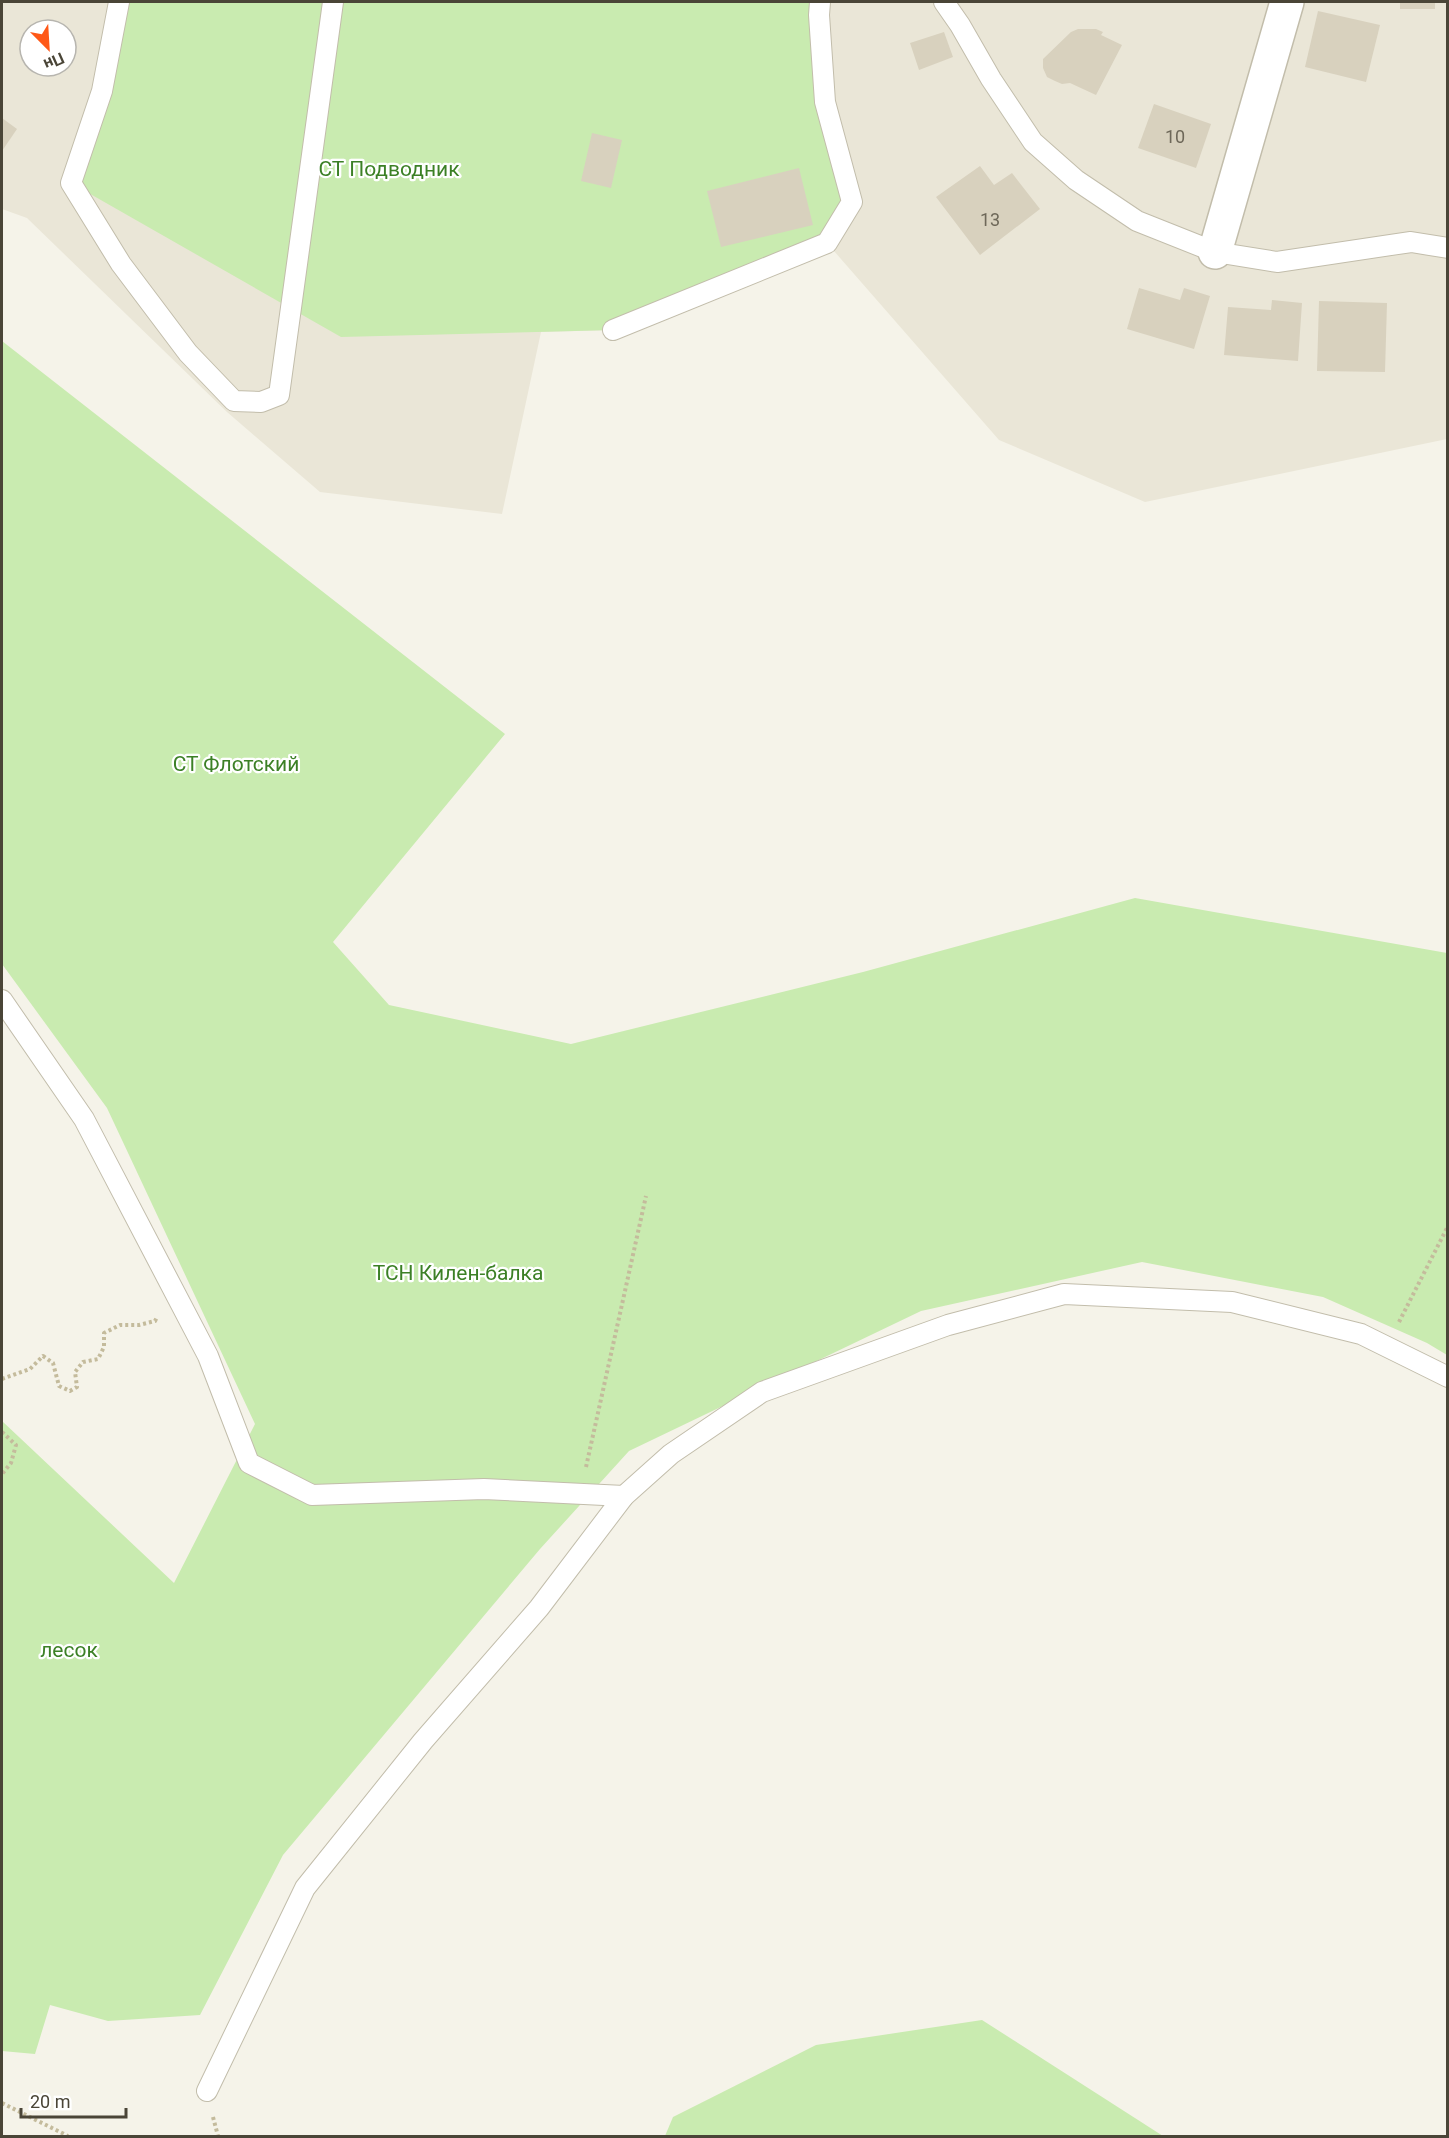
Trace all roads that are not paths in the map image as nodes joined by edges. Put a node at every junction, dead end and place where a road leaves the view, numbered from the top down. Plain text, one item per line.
1 (118, 2) edge
2 (333, 2) edge
3 (820, 2) edge
4 (944, 2) edge
5 (1287, 2) edge
6 (1448, 248) edge
7 (1215, 252) junction
8 (613, 330) dead end
9 (2, 1000) edge
10 (1448, 1377) edge
11 (624, 1496) junction
12 (207, 2091) dead end

1 - 2 lane
3 - 8 lane
4 - 7 lane
5 - 7 street
6 - 7 lane
9 - 11 lane
10 - 11 lane
11 - 12 lane

